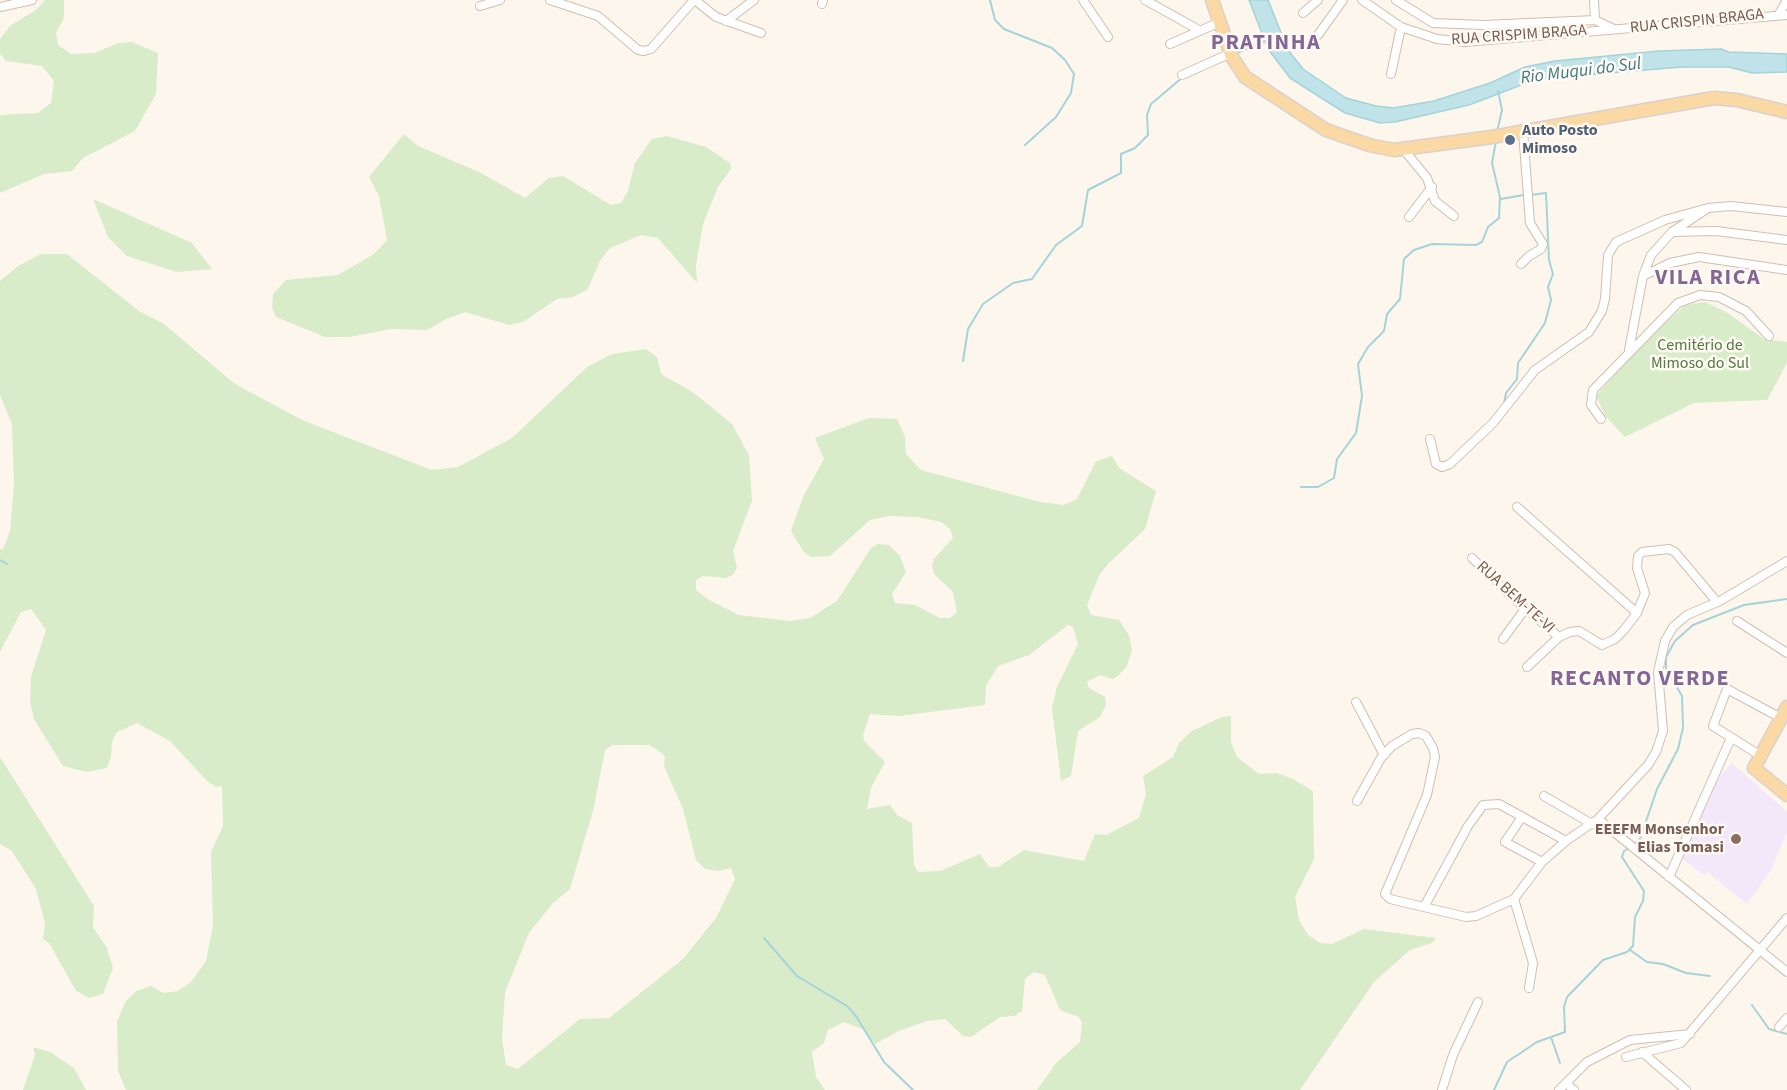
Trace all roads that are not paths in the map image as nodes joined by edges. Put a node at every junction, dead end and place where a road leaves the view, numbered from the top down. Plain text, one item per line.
1 (32, 0) edge
2 (500, 0) edge
3 (550, 0) edge
4 (695, 0) edge
5 (754, 0) edge
6 (1083, 0) edge
7 (1145, 0) edge
8 (1212, 0) edge
9 (1318, 0) edge
10 (1343, 0) edge
11 (1362, 0) edge
12 (1396, 0) edge
13 (1594, 0) edge
14 (1787, 0) edge
15 (480, 6) dead end
16 (0, 7) edge
17 (1303, 14) dead end
18 (1783, 14) edge
19 (726, 21) junction
20 (1595, 21) junction
21 (1220, 22) junction
22 (1433, 23) junction
23 (1401, 27) junction
24 (1199, 30) junction
25 (1615, 30) junction
26 (761, 33) dead end
27 (1318, 35) dead end
28 (1108, 37) dead end
29 (1428, 37) junction
30 (1170, 44) dead end
31 (1231, 53) junction
32 (1391, 74) dead end
33 (1182, 75) dead end
34 (1787, 112) edge
35 (1523, 131) junction
36 (1404, 150) junction
37 (1432, 187) junction
38 (1708, 208) junction
39 (1787, 212) edge
40 (1454, 216) dead end
41 (1409, 217) dead end
42 (1672, 232) junction
43 (1787, 240) edge
44 (1521, 264) dead end
45 (1787, 270) edge
46 (1643, 276) junction
47 (1769, 336) dead end
48 (1629, 351) junction
49 (1601, 419) dead end
50 (1430, 439) dead end
51 (1517, 507) dead end
52 (1472, 558) dead end
53 (1787, 561) edge
54 (1717, 602) junction
55 (1526, 609) junction
56 (1637, 613) junction
57 (1737, 621) dead end
58 (1559, 638) junction
59 (1503, 639) dead end
60 (1787, 653) edge
61 (1527, 667) dead end
62 (1356, 702) dead end
63 (1784, 712) edge
64 (1731, 738) junction
65 (1384, 755) junction
66 (1761, 756) junction
67 (1787, 795) edge
68 (1544, 796) dead end
69 (1357, 801) dead end
70 (1522, 817) junction
71 (1595, 822) junction
72 (1566, 841) junction
73 (1542, 862) junction
74 (1669, 877) junction
75 (1514, 899) junction
76 (1424, 907) junction
77 (1787, 918) edge
78 (1787, 972) edge
79 (1529, 988) dead end
80 (1478, 1002) dead end
81 (1787, 1018) edge
82 (1779, 1027) dead end
83 (1690, 1034) junction
84 (1642, 1052) junction
85 (1626, 1056) dead end
86 (1566, 1083) junction
87 (1442, 1090) edge
88 (1560, 1090) edge
89 (1574, 1090) edge
90 (1686, 1090) edge

1 - 16 street
2 - 15 street
3 - 4 street
4 - 19 street
5 - 19 street
6 - 28 street
7 - 24 street
8 - 21 main road
9 - 17 street
10 - 27 street
11 - 23 street, RUA CRISPIM BRAGA
12 - 22 street
13 - 20 street
14 - 18 street, RUA CRISPIN BRAGA
18 - 25 street, RUA CRISPIN BRAGA
19 - 26 street
20 - 22 street
20 - 25 street
21 - 24 street
21 - 31 main road
22 - 29 street
23 - 29 street, RUA CRISPIM BRAGA
23 - 32 street
24 - 30 street
25 - 29 street, RUA CRISPIM BRAGA
31 - 33 street
31 - 36 main road
34 - 35 main road
35 - 36 main road
35 - 44 street
36 - 37 street
37 - 40 street
37 - 41 street
38 - 39 street
38 - 42 street
38 - 50 street
42 - 43 street
42 - 46 street
45 - 46 street
46 - 48 street
47 - 48 street
48 - 49 street
51 - 56 street
52 - 55 street, RUA BEM-TE-VI
53 - 54 street
54 - 56 street
54 - 71 street
55 - 58 street, RUA BEM-TE-VI
55 - 59 street
56 - 58 street
57 - 60 street
58 - 61 street
62 - 65 street
63 - 64 street
63 - 66 main road
64 - 66 street
64 - 74 street
65 - 69 street
65 - 76 street
66 - 67 main road
68 - 71 street
70 - 72 street
70 - 73 street
70 - 76 street
71 - 72 street
71 - 74 street
72 - 73 street
73 - 75 street
74 - 78 street
75 - 76 street
75 - 79 street
77 - 83 street
80 - 87 street
81 - 82 street
83 - 84 street
83 - 86 street
84 - 85 street
84 - 90 street
86 - 88 street
86 - 89 street

